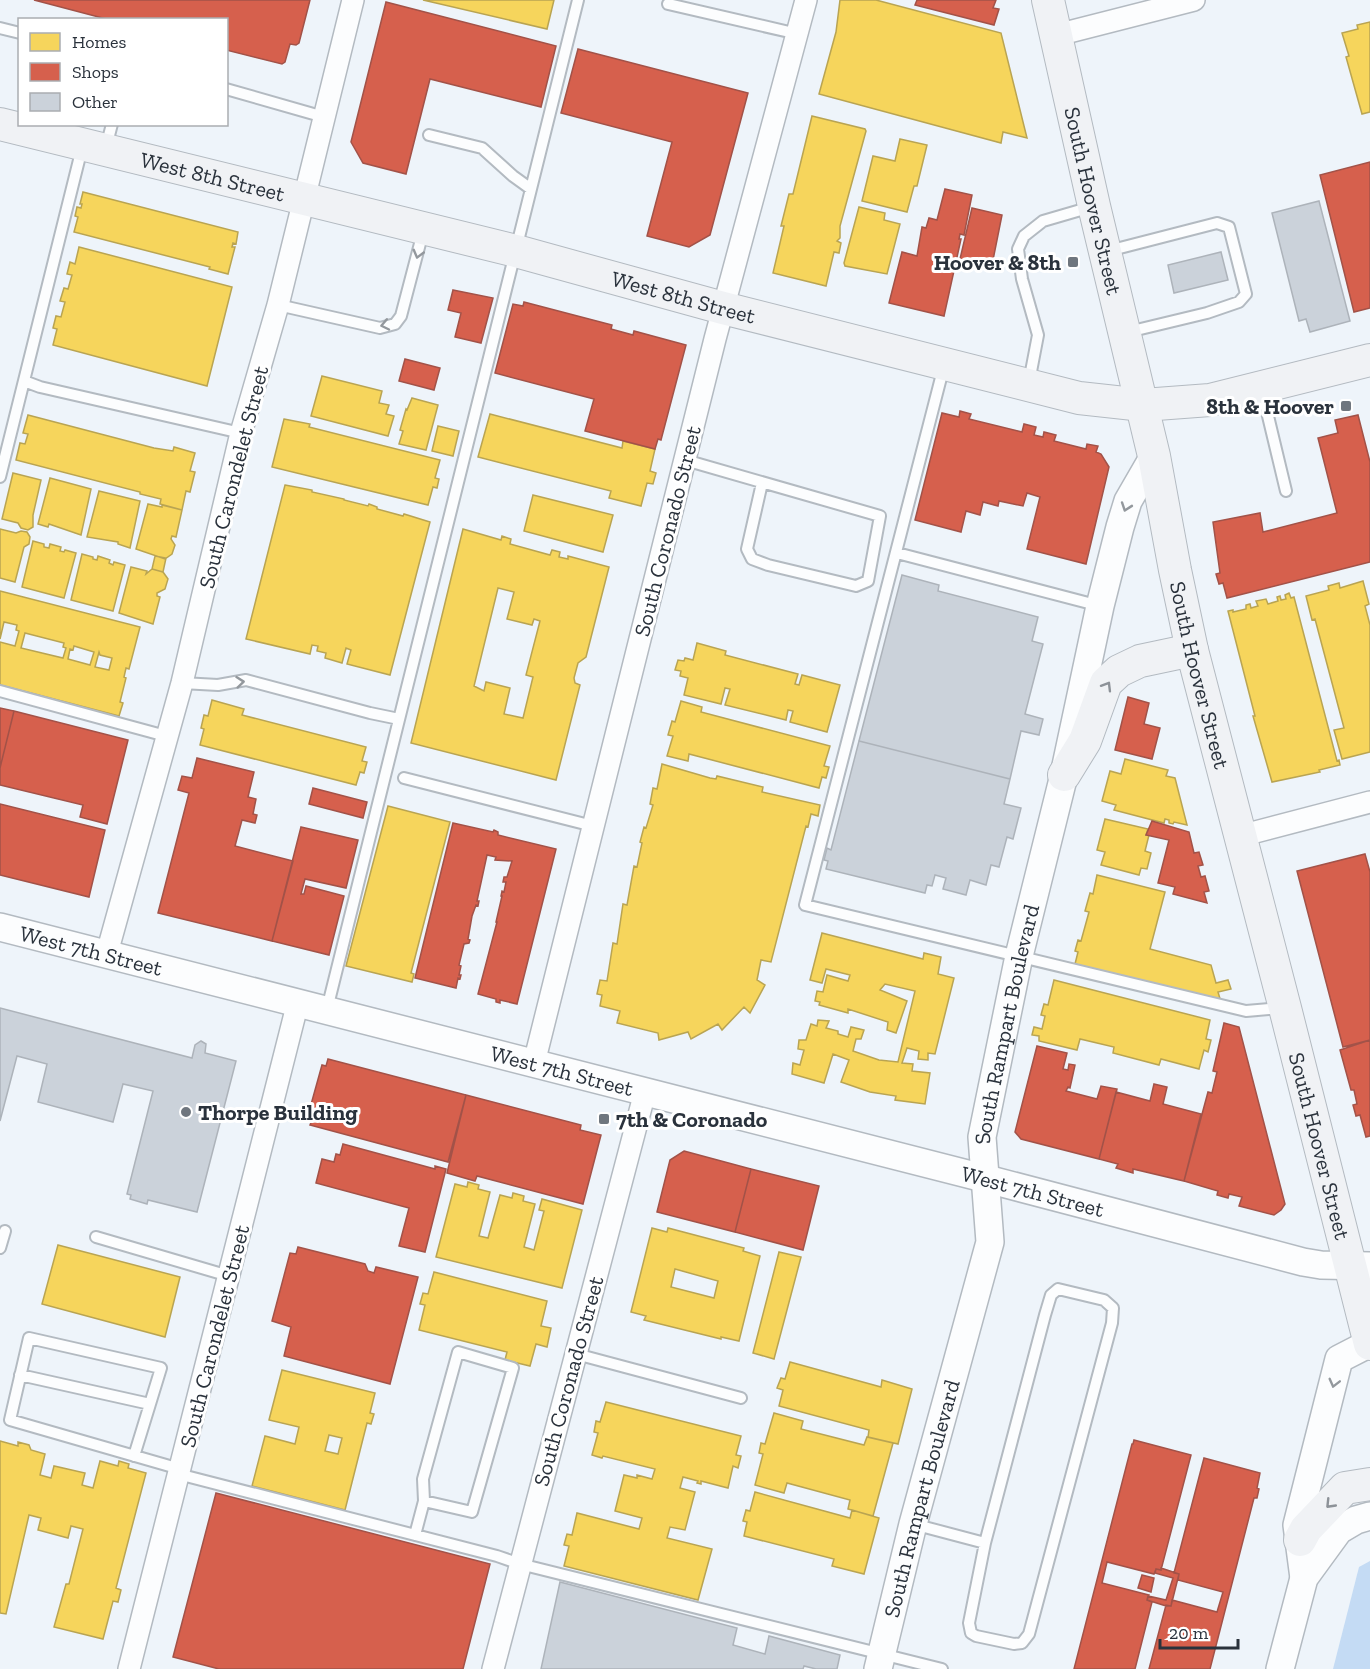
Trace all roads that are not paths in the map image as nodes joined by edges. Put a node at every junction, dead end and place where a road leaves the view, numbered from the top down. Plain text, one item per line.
1 (353, 0) edge
2 (578, 0) edge
3 (806, 0) edge
4 (1048, 0) edge
5 (1194, 0) edge
6 (668, 4) dead end
7 (0, 28) edge
8 (18, 32) edge
9 (798, 34) junction
10 (1057, 34) junction
11 (228, 90) edge
12 (324, 117) junction
13 (0, 124) edge
14 (429, 135) dead end
15 (100, 140) edge
16 (531, 189) junction
17 (304, 199) junction
18 (1094, 206) junction
19 (424, 229) junction
20 (516, 251) junction
21 (1105, 252) junction
22 (278, 305) junction
23 (723, 308) junction
24 (1125, 333) junction
25 (1370, 360) edge
26 (945, 364) junction
27 (24, 381) junction
28 (1028, 385) junction
29 (1262, 388) junction
30 (1143, 405) junction
31 (242, 433) junction
32 (1154, 456) junction
33 (685, 460) junction
34 (0, 477) edge
35 (762, 483) junction
36 (1286, 491) dead end
37 (897, 553) junction
38 (1100, 606) junction
39 (1192, 650) junction
40 (182, 683) junction
41 (0, 691) edge
42 (399, 719) junction
43 (166, 736) junction
44 (1064, 775) junction
45 (404, 778) dead end
46 (1370, 802) edge
47 (593, 826) junction
48 (1240, 836) junction
49 (0, 927) edge
50 (108, 953) junction
51 (1019, 956) junction
52 (298, 1002) junction
53 (1285, 1008) junction
54 (326, 1010) junction
55 (534, 1063) junction
56 (645, 1092) junction
57 (987, 1179) junction
58 (5, 1231) dead end
59 (96, 1237) dead end
60 (0, 1248) edge
61 (1361, 1266) edge
62 (229, 1276) junction
63 (1370, 1344) edge
64 (576, 1353) junction
65 (20, 1374) junction
66 (741, 1398) dead end
67 (150, 1404) junction
68 (134, 1456) junction
69 (179, 1472) junction
70 (1370, 1484) edge
71 (424, 1501) junction
72 (1370, 1516) edge
73 (913, 1524) junction
74 (416, 1535) junction
75 (1300, 1540) junction
76 (985, 1543) junction
77 (520, 1564) junction
78 (1304, 1578) junction
79 (880, 1661) edge
80 (129, 1669) edge
81 (493, 1669) edge
82 (942, 1669) edge
83 (1280, 1669) edge

1 - 12 street, South Carondelet Street
2 - 16 lane
3 - 9 street, South Coronado Street
4 - 10 main road, South Hoover Street
5 - 10 street
6 - 9 lane
7 - 8 lane
9 - 23 street, South Coronado Street
10 - 18 main road, South Hoover Street
11 - 12 lane
12 - 17 street, South Carondelet Street
13 - 15 main road, West 8th Street
14 - 16 lane
15 - 17 main road, West 8th Street
15 - 27 lane
16 - 20 lane
17 - 19 main road, West 8th Street
17 - 22 street, South Carondelet Street
18 - 21 main road, South Hoover Street
18 - 28 lane
19 - 20 main road, West 8th Street
19 -> 22 lane
20 - 23 main road, West 8th Street
20 - 42 lane
21 - 24 main road, South Hoover Street
21 - 24 lane
22 - 31 street, South Carondelet Street
23 - 26 main road, West 8th Street
23 - 33 street, South Coronado Street
24 - 30 main road, South Hoover Street
25 - 29 main road, West 8th Street
26 - 28 main road, West 8th Street
26 - 37 lane
27 - 31 lane
27 - 34 lane
28 - 30 main road, West 8th Street
29 - 30 main road, West 8th Street
29 - 36 lane
30 - 32 main road, South Hoover Street
31 - 40 street, South Carondelet Street
32 -> 38 street, South Rampart Boulevard
32 - 39 main road, South Hoover Street
33 - 35 lane
33 - 47 street, South Coronado Street
35 - 35 lane
37 - 38 lane
37 - 51 lane
38 - 44 street, South Rampart Boulevard
44 -> 39 main road
39 - 48 main road, South Hoover Street
40 -> 42 lane
40 - 43 street, South Carondelet Street
41 - 43 lane
42 - 54 lane
43 - 50 street, South Carondelet Street
44 - 51 street, South Rampart Boulevard
45 - 47 lane
46 - 48 street
47 - 55 street, South Coronado Street
48 - 53 main road, South Hoover Street
49 - 50 street, West 7th Street
50 - 52 street, West 7th Street
51 - 53 lane
51 - 57 street, South Rampart Boulevard
52 - 54 street, West 7th Street
52 - 62 street, South Carondelet Street
53 - 61 main road, South Hoover Street
54 - 55 street, West 7th Street
55 - 56 street, West 7th Street
56 - 57 street, West 7th Street
56 - 64 street, South Coronado Street
57 - 61 street, West 7th Street
57 - 73 street, South Rampart Boulevard
58 - 60 lane
59 - 62 lane
61 - 63 main road, South Hoover Street
62 - 69 street, South Carondelet Street
63 -> 75 street
64 - 66 lane
64 - 77 street, South Coronado Street
65 - 67 lane
65 - 67 lane
65 - 68 lane
67 - 68 lane
68 - 69 lane
69 - 74 lane
69 - 80 street, South Carondelet Street
70 -> 75 main road
71 - 71 lane
71 - 74 lane
72 - 78 street
73 - 76 lane
73 - 79 street, South Rampart Boulevard
74 - 77 lane
75 - 78 street
76 - 76 lane
77 - 79 lane
77 - 81 street, South Coronado Street
78 - 83 street
79 - 82 lane

